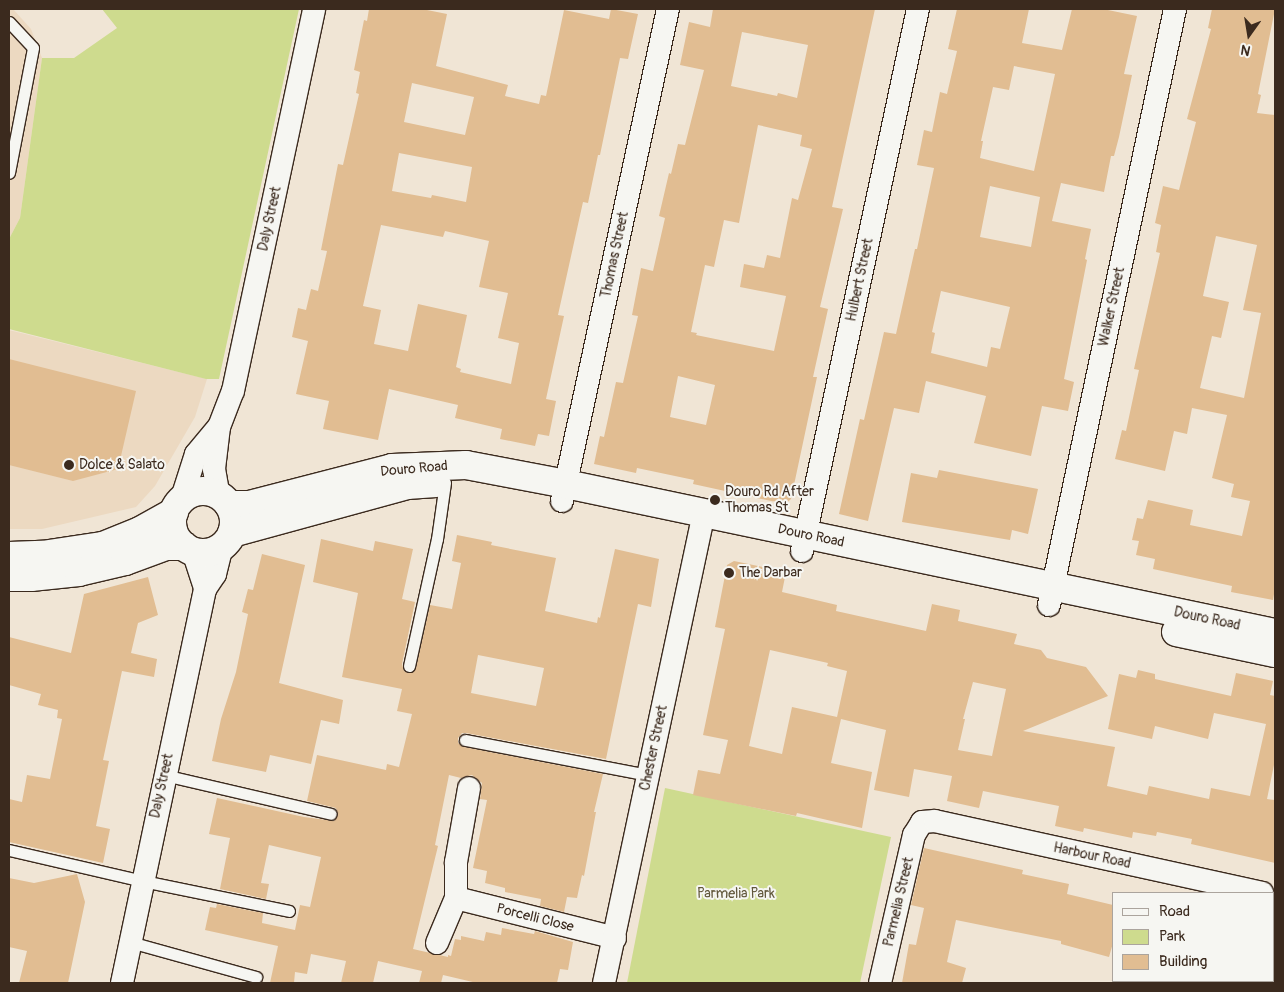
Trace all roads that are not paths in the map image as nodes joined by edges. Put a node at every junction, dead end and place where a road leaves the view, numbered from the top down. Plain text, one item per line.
1 (314, 9) edge
2 (668, 9) edge
3 (918, 9) edge
4 (1175, 9) edge
5 (9, 22) edge
6 (9, 173) edge
7 (219, 427) junction
8 (445, 483) junction
9 (564, 493) junction
10 (224, 500) junction
11 (177, 506) junction
12 (702, 521) junction
13 (227, 540) junction
14 (804, 543) junction
15 (189, 549) junction
16 (9, 556) edge
17 (9, 576) edge
18 (204, 589) junction
19 (1051, 596) junction
20 (1275, 633) edge
21 (1275, 653) edge
22 (409, 666) dead end
23 (465, 740) dead end
24 (164, 775) junction
25 (648, 775) junction
26 (469, 788) dead end
27 (331, 814) dead end
28 (922, 822) joint
29 (9, 850) edge
30 (143, 881) junction
31 (1257, 892) edge
32 (456, 898) junction
33 (289, 911) dead end
34 (614, 938) junction
35 (130, 942) junction
36 (437, 943) dead end
37 (256, 977) dead end
38 (122, 983) edge
39 (604, 983) edge
40 (880, 983) edge

1 - 7 street, Daly Street
2 - 9 street, Thomas Street
3 - 14 street, Hulbert Street
4 - 19 street, Walker Street
5 - 6 lane
7 - 10 street, Daly Street
7 - 11 street, Daly Street
8 - 9 street, Douro Road
8 - 13 street, Douro Road
8 - 22 lane
9 - 10 street, Douro Road
9 - 12 street, Douro Road
10 - 11 street
10 - 13 street
11 - 15 street
11 - 16 street
12 - 14 street, Douro Road
12 - 25 street, Chester Street
13 - 15 street
13 - 18 street, Daly Street
14 - 19 street, Douro Road
15 - 17 street
15 - 18 street, Daly Street
18 - 24 street, Daly Street
19 - 20 street, Douro Road
19 - 21 street, Douro Road
23 - 25 lane
24 - 27 lane
24 - 30 street, Daly Street
25 - 34 street, Chester Street
26 - 32 street
28 - 31 street, Harbour Road
28 - 40 street, Parmelia Street
29 - 30 lane
30 - 33 lane
30 - 35 street, Daly Street
32 - 34 street, Porcelli Close
32 - 36 street
34 - 39 street, Chester Street
35 - 37 lane
35 - 38 street, Daly Street

